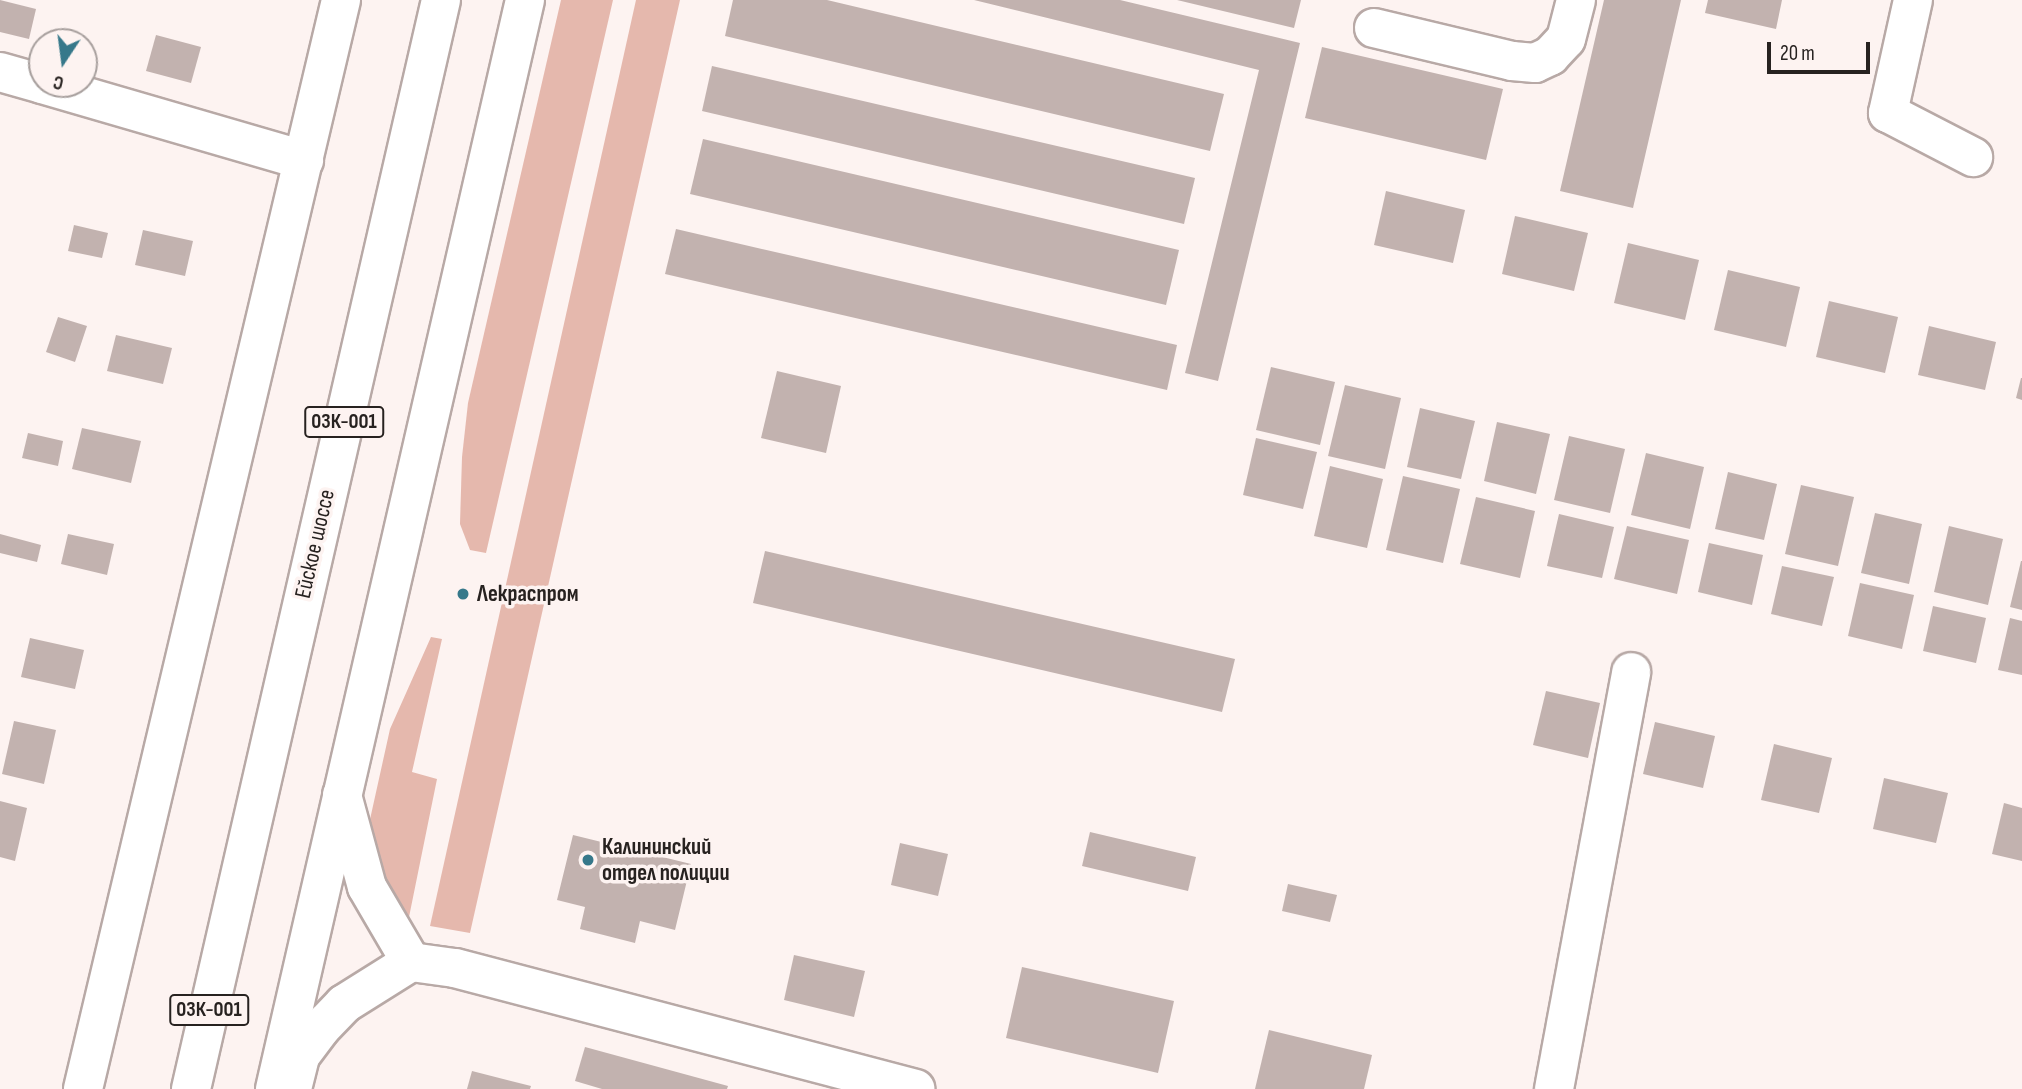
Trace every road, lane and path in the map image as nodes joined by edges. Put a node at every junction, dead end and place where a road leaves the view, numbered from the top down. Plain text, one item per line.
1 (341, 0) edge
2 (441, 0) edge
3 (525, 0) edge
4 (1576, 0) edge
5 (1913, 0) edge
6 (1374, 28) dead end
7 (0, 72) edge
8 (28, 80) edge
9 (90, 98) edge
10 (1973, 157) dead end
11 (304, 160) junction
12 (1631, 672) dead end
13 (342, 795) junction
14 (411, 962) junction
15 (908, 1088) edge
16 (83, 1089) edge
17 (191, 1089) edge
18 (275, 1089) edge
19 (292, 1089) edge
20 (1554, 1089) edge

1 - 11 main road
2 - 17 main road, Ейское шоссе / 03К-001
3 - 13 main road
4 - 6 main road
5 - 10 main road
7 - 8 main road
9 - 11 main road
11 - 16 main road
12 - 20 main road
13 - 14 main road
13 - 18 main road
14 - 15 main road
14 - 19 main road

